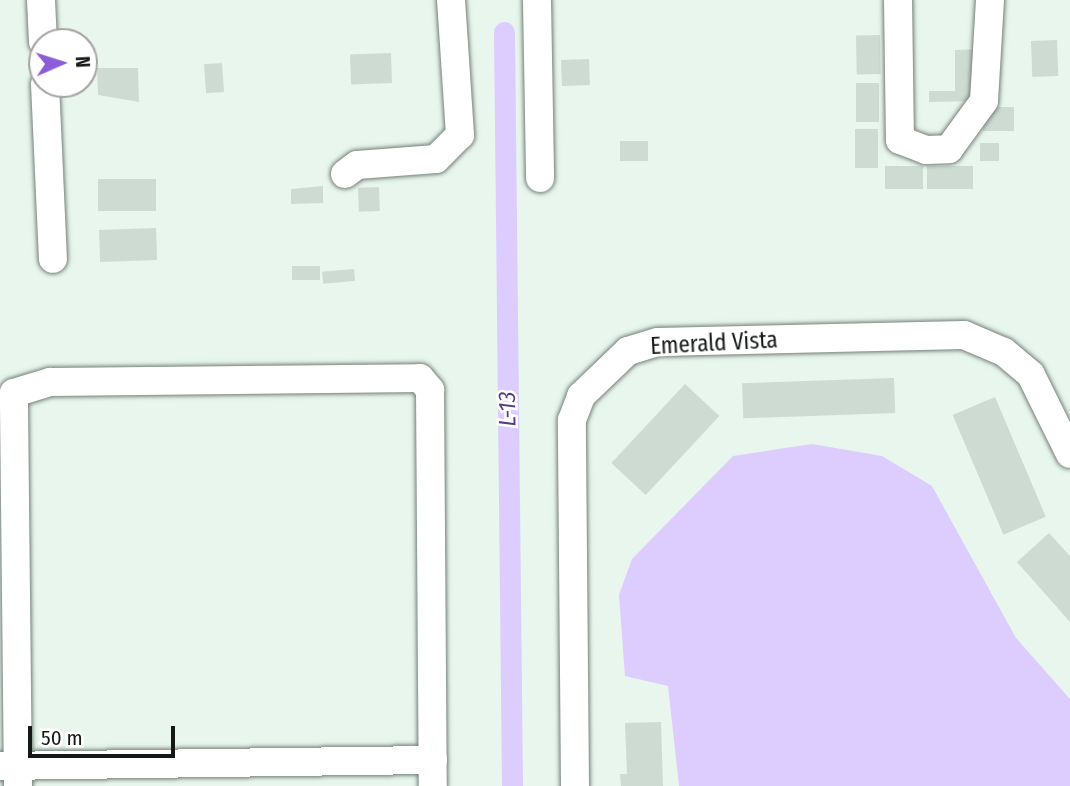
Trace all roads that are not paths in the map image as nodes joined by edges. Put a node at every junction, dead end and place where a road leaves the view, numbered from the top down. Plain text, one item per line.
1 (41, 0) edge
2 (451, 0) edge
3 (537, 0) edge
4 (898, 0) edge
5 (990, 0) edge
6 (42, 28) edge
7 (46, 98) edge
8 (345, 174) dead end
9 (540, 177) dead end
10 (53, 259) dead end
11 (1070, 454) edge
12 (12, 773) edge
13 (433, 773) edge
14 (575, 786) edge

1 - 6 street
2 - 8 street
3 - 9 street
4 - 5 street
7 - 10 street
11 - 14 street, Emerald Vista
12 - 13 street
12 - 13 street

